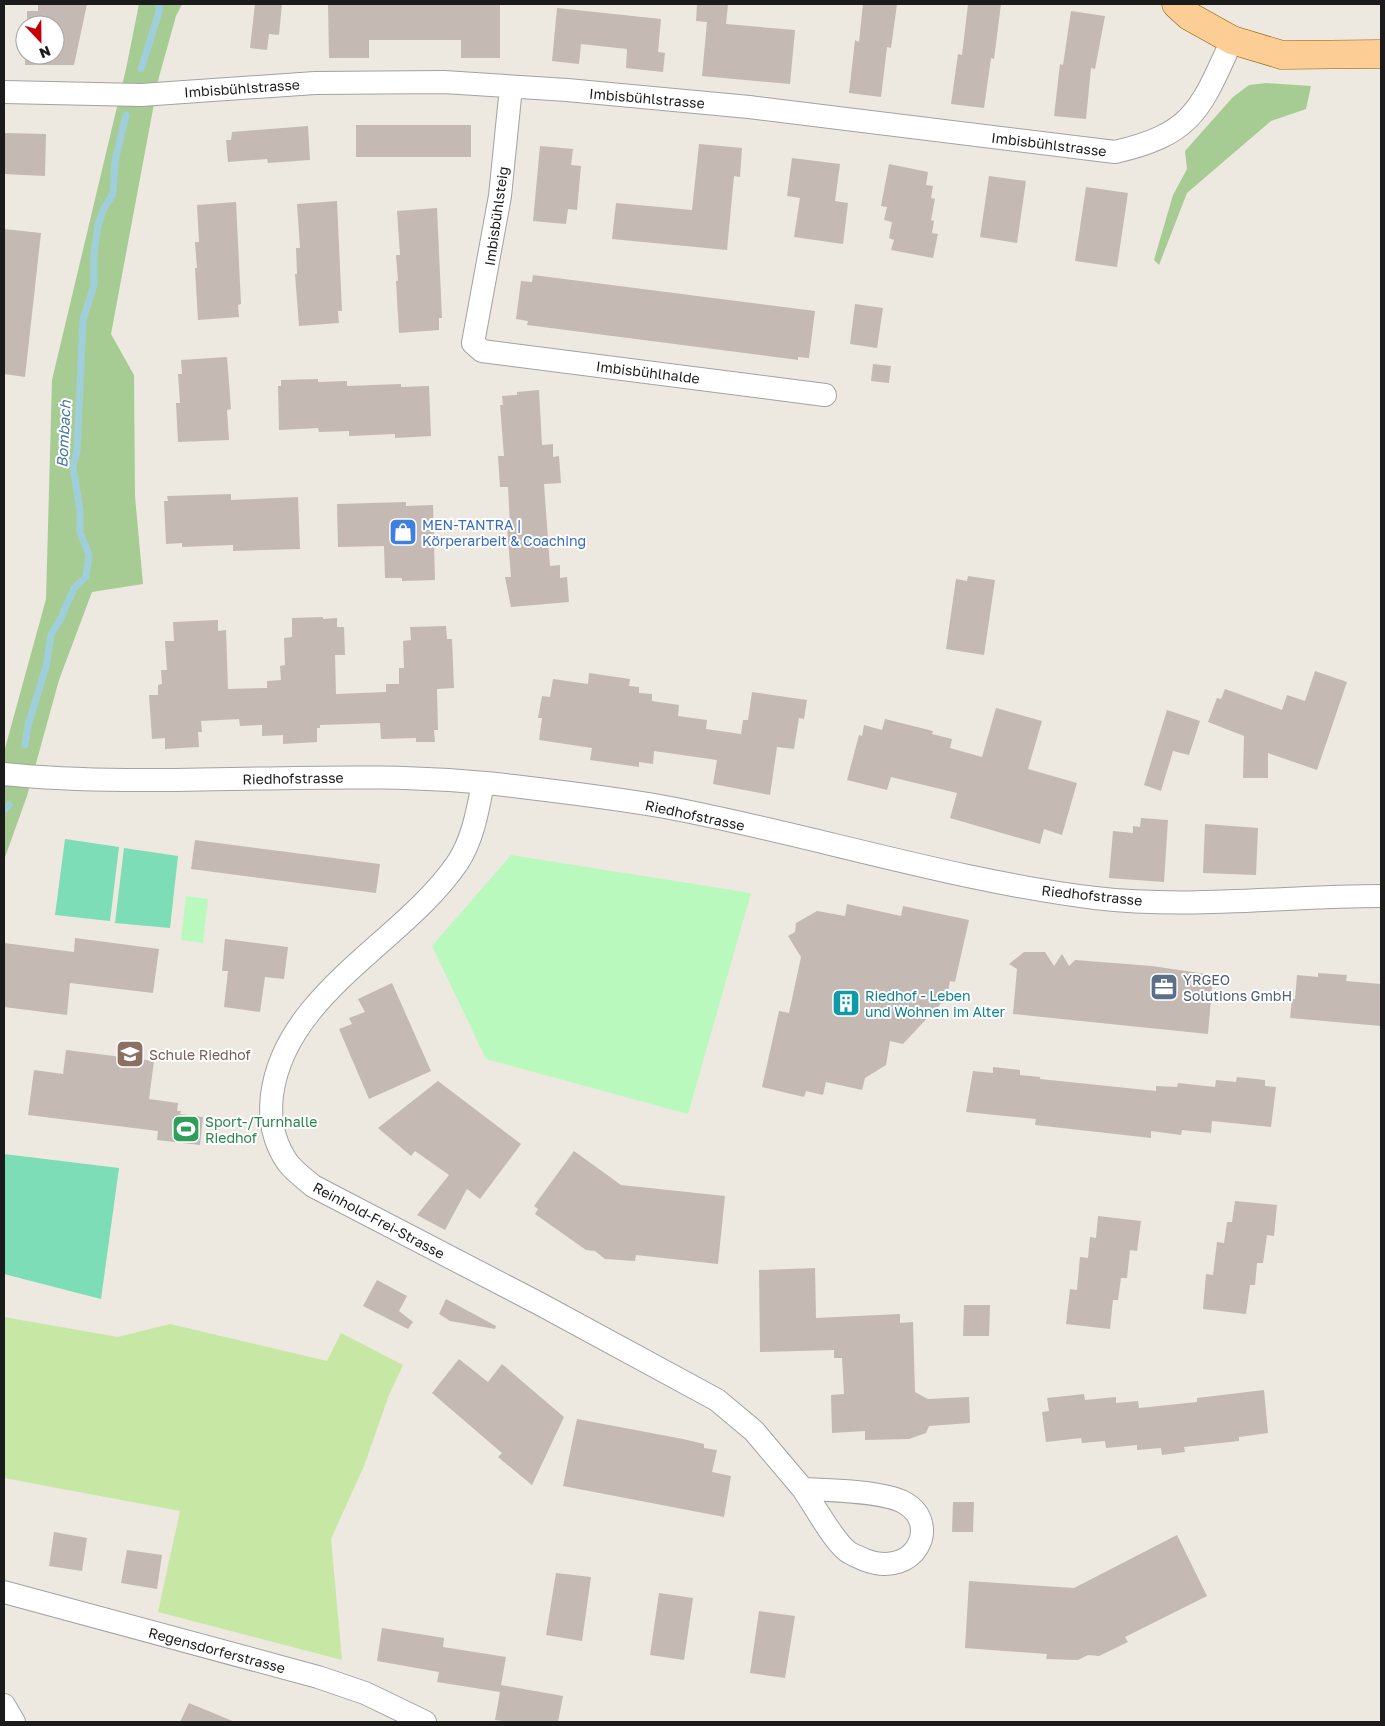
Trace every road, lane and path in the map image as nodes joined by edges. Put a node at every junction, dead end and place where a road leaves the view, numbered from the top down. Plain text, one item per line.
1 (1176, 4) edge
2 (1232, 40) junction
3 (1381, 54) edge
4 (511, 87) junction
5 (4, 92) edge
6 (473, 343) joint
7 (825, 395) dead end
8 (4, 774) edge
9 (483, 783) junction
10 (1381, 896) edge
11 (803, 1489) junction
12 (4, 1592) edge
13 (4, 1705) edge
14 (14, 1722) edge
15 (425, 1722) edge

1 - 2 main road
2 - 3 main road
2 - 4 street, Imbisbühlstrasse
4 - 5 street, Imbisbühlstrasse
4 - 6 street, Imbisbühlsteig
6 - 7 street, Imbisbühlhalde
8 - 9 street, Riedhofstrasse
9 - 10 street, Riedhofstrasse
9 - 11 street, Reinhold-Frei-Strasse
11 - 11 street, Reinhold-Frei-Strasse
12 - 15 street, Regensdorferstrasse
13 - 14 street

